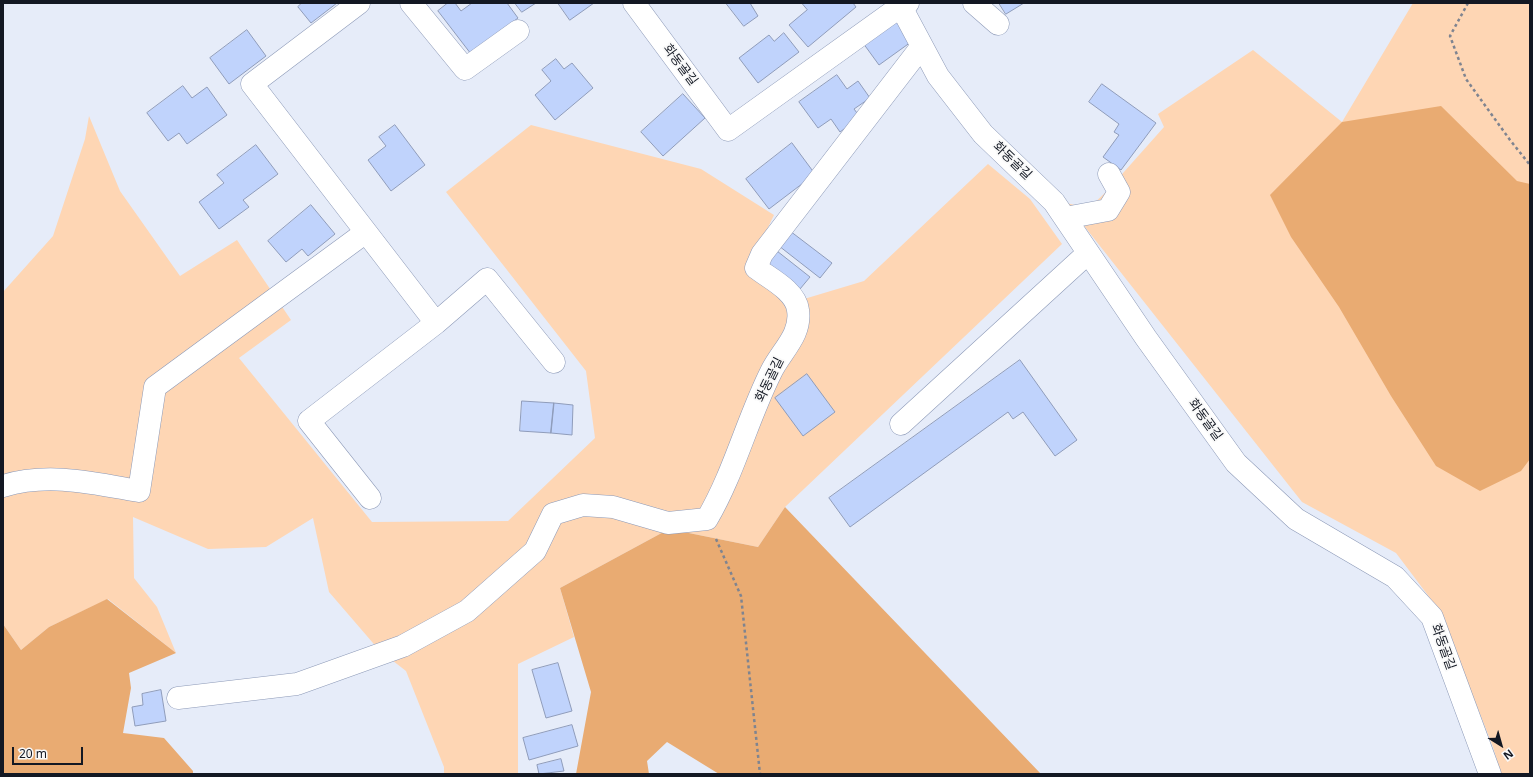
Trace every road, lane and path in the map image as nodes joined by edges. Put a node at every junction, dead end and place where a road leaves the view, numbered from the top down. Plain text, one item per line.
1 (359, 3) edge
2 (411, 3) edge
3 (634, 3) edge
4 (974, 3) edge
5 (1468, 3) edge
6 (903, 4) edge
7 (998, 24) dead end
8 (518, 31) dead end
9 (922, 46) junction
10 (1530, 165) edge
11 (1109, 174) dead end
12 (1065, 218) junction
13 (366, 232) junction
14 (1088, 253) junction
15 (436, 323) junction
16 (554, 362) dead end
17 (901, 424) dead end
18 (3, 486) edge
19 (370, 498) dead end
20 (707, 520) junction
21 (178, 698) dead end
22 (760, 774) edge
23 (1490, 774) edge

1 - 13 street
2 - 8 street
3 - 6 street, 화동골길
4 - 7 street
5 - 10 path
6 - 9 street, 화동골길
9 - 12 street, 화동골길
9 - 20 street, 화동골길
11 - 12 street
12 - 14 street, 화동골길
13 - 15 street
13 - 18 street
14 - 17 street
14 - 23 street, 화동골길
15 - 16 street
15 - 19 street
20 - 21 street
20 - 22 path

